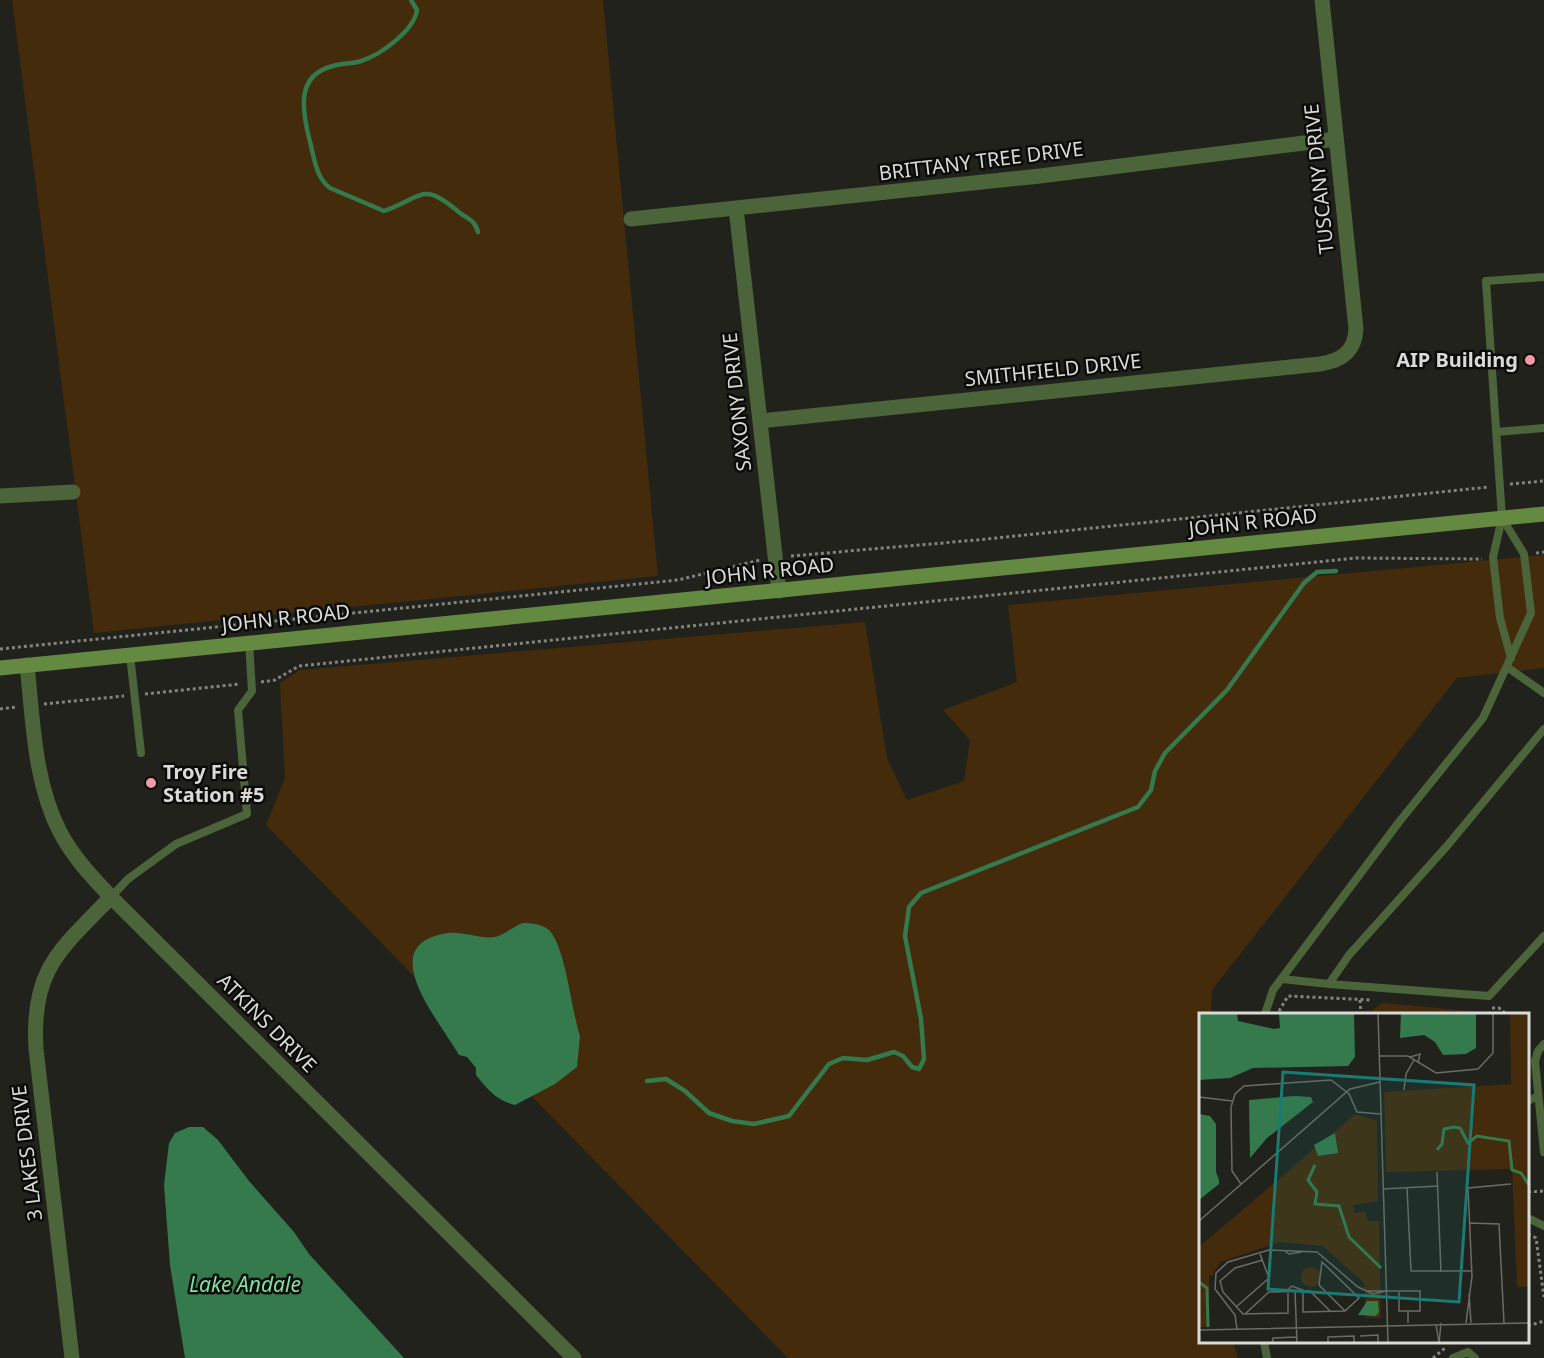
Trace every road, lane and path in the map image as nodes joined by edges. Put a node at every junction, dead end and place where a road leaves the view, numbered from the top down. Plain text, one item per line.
1 (1322, 0) edge
2 (1336, 139) junction
3 (736, 208) junction
4 (630, 219) dead end
5 (1544, 277) edge
6 (1349, 353) joint
7 (760, 421) junction
8 (1544, 428) edge
9 (1496, 432) junction
10 (1544, 481) edge
11 (1514, 484) dead end
12 (1487, 487) dead end
13 (73, 492) dead end
14 (0, 496) edge
15 (1544, 514) edge
16 (1502, 518) junction
17 (1538, 552) dead end
18 (1544, 552) edge
19 (788, 556) dead end
20 (1484, 559) dead end
21 (759, 560) dead end
22 (779, 591) junction
23 (249, 642) junction
24 (0, 649) edge
25 (130, 655) junction
26 (1511, 658) junction
27 (27, 665) junction
28 (0, 668) edge
29 (1507, 668) junction
30 (265, 681) dead end
31 (242, 684) dead end
32 (1544, 693) edge
33 (134, 695) junction
34 (46, 703) dead end
35 (18, 706) dead end
36 (0, 708) edge
37 (1544, 729) edge
38 (141, 753) dead end
39 (111, 897) junction
40 (1544, 936) edge
41 (1282, 979) junction
42 (1329, 984) junction
43 (1288, 996) dead end
44 (1360, 1000) dead end
45 (1265, 1013) edge
46 (1277, 1013) edge
47 (1360, 1013) edge
48 (1544, 1044) edge
49 (1539, 1096) junction
50 (1529, 1100) edge
51 (1542, 1108) edge
52 (1544, 1152) edge
53 (1544, 1191) edge
54 (1529, 1192) edge
55 (1529, 1219) edge
56 (1544, 1226) edge
57 (1529, 1234) edge
58 (1544, 1297) edge
59 (1544, 1321) edge
60 (1529, 1325) edge
61 (1264, 1343) edge
62 (72, 1358) edge
63 (574, 1358) edge
64 (1267, 1358) edge
65 (1453, 1358) edge
66 (1474, 1358) edge

1 - 2 street, TUSCANY DRIVE
2 - 3 street, BRITTANY TREE DRIVE
2 - 6 street, TUSCANY DRIVE
3 - 4 street, BRITTANY TREE DRIVE
3 - 7 street, SAXONY DRIVE
5 - 9 lane
6 - 7 street, SMITHFIELD DRIVE
7 - 22 street, SAXONY DRIVE
8 - 9 lane
9 - 16 lane
10 - 11 path
12 - 19 path
13 - 14 street
15 - 16 main road, JOHN R ROAD
16 - 22 main road, JOHN R ROAD
16 - 26 lane
16 - 26 lane
17 - 18 path
20 - 30 path
21 - 24 path
22 - 23 main road, JOHN R ROAD
23 - 25 main road, JOHN R ROAD
23 - 39 lane
25 - 27 main road, JOHN R ROAD
25 - 33 lane
26 - 29 lane
27 - 28 main road, JOHN R ROAD
27 - 39 street, ATKINS DRIVE
29 - 32 lane
29 - 41 lane
31 - 33 path
33 - 34 path
33 - 38 lane
35 - 36 path
37 - 42 lane
39 - 62 street, 3 LAKES DRIVE
39 - 63 street, ATKINS DRIVE
40 - 42 lane
41 - 42 lane
41 - 45 lane
43 - 46 path
44 - 47 path
48 - 49 lane
49 - 50 lane
49 - 51 lane
51 - 52 lane
53 - 54 path
55 - 56 lane
57 - 58 path
59 - 60 path
61 - 64 lane
65 - 66 lane

